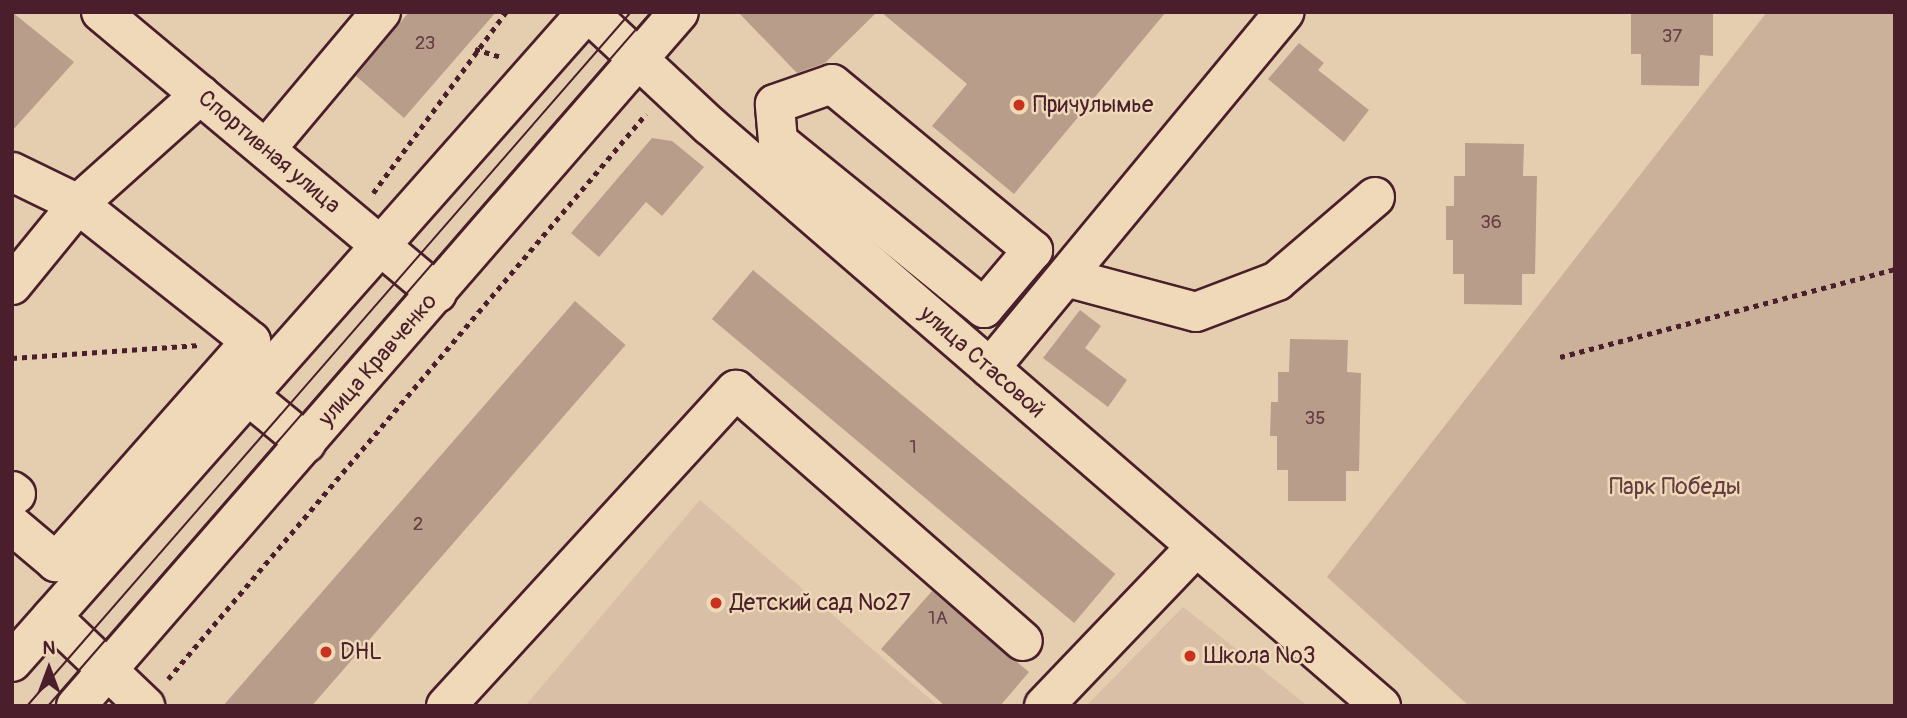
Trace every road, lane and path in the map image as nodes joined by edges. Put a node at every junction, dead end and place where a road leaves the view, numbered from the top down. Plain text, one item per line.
1 (100, 12) edge
2 (381, 12) edge
3 (506, 12) edge
4 (587, 12) edge
5 (679, 12) edge
6 (1285, 12) edge
7 (637, 61) junction
8 (668, 89) junction
9 (200, 94) junction
10 (778, 141) joint
11 (266, 149) junction
12 (12, 172) edge
13 (1375, 197) dead end
14 (78, 204) junction
15 (353, 221) junction
16 (383, 246) junction
17 (1895, 270) edge
18 (1069, 278) junction
19 (12, 285) edge
20 (437, 293) junction
21 (251, 341) junction
22 (1560, 356) dead end
23 (12, 358) edge
24 (990, 369) junction
25 (249, 396) junction
26 (306, 443) junction
27 (13, 503) edge
28 (1194, 549) junction
29 (52, 617) junction
30 (1023, 641) dead end
31 (12, 662) edge
32 (108, 669) junction
33 (76, 706) edge
34 (145, 706) edge
35 (446, 706) edge
36 (1044, 706) edge
37 (1381, 706) edge

1 - 9 main road, Спортивная улица
2 - 11 main road
3 - 15 path
4 - 7 main road, улица Стасовой
4 - 16 main road
5 - 7 main road, улица Кравченко
6 - 18 main road
7 - 8 main road, улица Стасовой
7 - 20 main road, улица Кравченко
8 - 24 main road, улица Стасовой
8 - 34 path
9 - 11 main road, Спортивная улица
9 - 14 main road
10 - 10 main road
11 - 15 main road, Спортивная улица
12 - 14 main road
13 - 18 main road
14 - 19 main road
14 - 21 main road
15 - 16 main road, Спортивная улица
16 - 20 main road, Спортивная улица
16 - 25 main road
17 - 22 path
18 - 24 main road
20 - 26 main road, улица Кравченко
21 - 23 path
21 - 27 main road
24 - 28 main road, улица Стасовой
25 - 26 main road
25 - 29 main road
26 - 32 main road, улица Кравченко
28 - 36 main road
28 - 37 main road, улица Стасовой
29 - 31 main road
29 - 32 main road
30 - 35 main road
32 - 33 main road, улица Кравченко
32 - 34 main road

